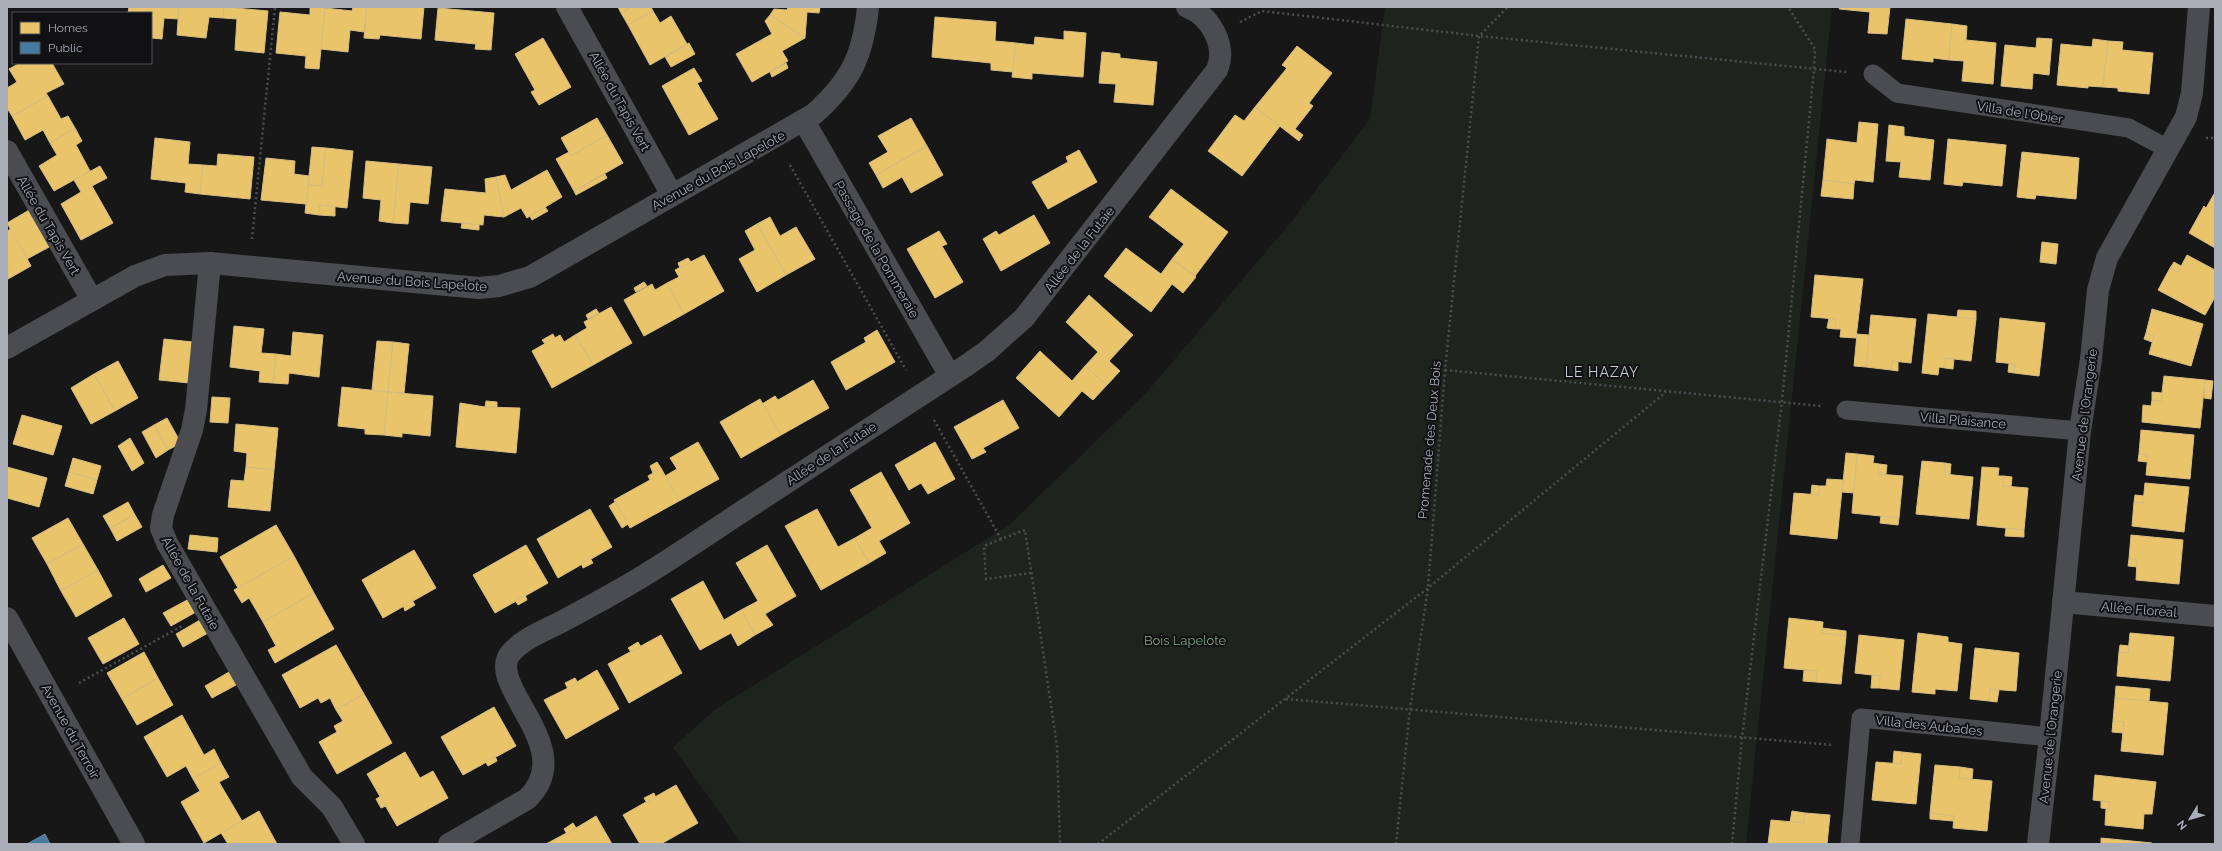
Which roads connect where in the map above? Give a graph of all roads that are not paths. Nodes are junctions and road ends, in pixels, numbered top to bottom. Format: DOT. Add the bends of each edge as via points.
graph roads {
  1 [pos="567,7"];
  2 [pos="868,7"];
  3 [pos="1186,7"];
  4 [pos="2199,7"];
  5 [pos="1873,74"];
  6 [pos="804,121"];
  7 [pos="2168,149"];
  8 [pos="7,151"];
  9 [pos="672,195"];
  10 [pos="210,263"];
  11 [pos="92,300"];
  12 [pos="7,348"];
  13 [pos="950,376"];
  14 [pos="1846,410"];
  15 [pos="2080,431"];
  16 [pos="2063,602"];
  17 [pos="2215,616"];
  18 [pos="7,618"];
  19 [pos="2050,737"];
  20 [pos="134,844"];
  21 [pos="354,844"];
  22 [pos="449,844"];
  23 [pos="1850,844"];
  24 [pos="2038,844"];
  1 -- 9 [label="street, Allée du Tapis Vert"];
  2 -- 6 [label="street, Avenue du Bois Lapelote" via="862,47 852,70 828,102"];
  3 -- 13 [label="street, Allée de la Futaie" via="1198,13 1214,32 1221,55 1217,70 1028,314 987,351"];
  4 -- 7 [label="street, Avenue de l'Orangerie" via="2190,102 2186,117"];
  5 -- 7 [label="lane, Villa de l'Obier" via="1897,93 2129,128"];
  6 -- 9 [label="street, Avenue du Bois Lapelote"];
  6 -- 13 [label="street, Passage de la Pommeraie"];
  7 -- 15 [label="street, Avenue de l'Orangerie" via="2107,258 2102,272 2092,359"];
  8 -- 11 [label="street, Allée du Tapis Vert"];
  9 -- 10 [label="street, Avenue du Bois Lapelote" via="530,277 499,286 479,288"];
  10 -- 11 [label="street, Avenue du Bois Lapelote" via="181,263 158,267 134,276"];
  10 -- 21 [label="street, Allée de la Futaie" via="196,410 161,528 167,543 302,777 332,807"];
  11 -- 12 [label="street, Avenue du Bois Lapelote"];
  13 -- 22 [label="street, Allée de la Futaie" via="641,577 516,648 508,658 507,672 540,745 544,766 541,778 533,793 527,798"];
  14 -- 15 [label="lane, Villa Plaisance"];
  15 -- 16 [label="street, Avenue de l'Orangerie"];
  16 -- 17 [label="street, Allée Floréal"];
  16 -- 19 [label="street, Avenue de l'Orangerie"];
  18 -- 20 [label="street, Avenue du Terroir"];
  19 -- 23 [label="lane, Villa des Aubades" via="1861,718"];
  19 -- 24 [label="street, Avenue de l'Orangerie"];
}
